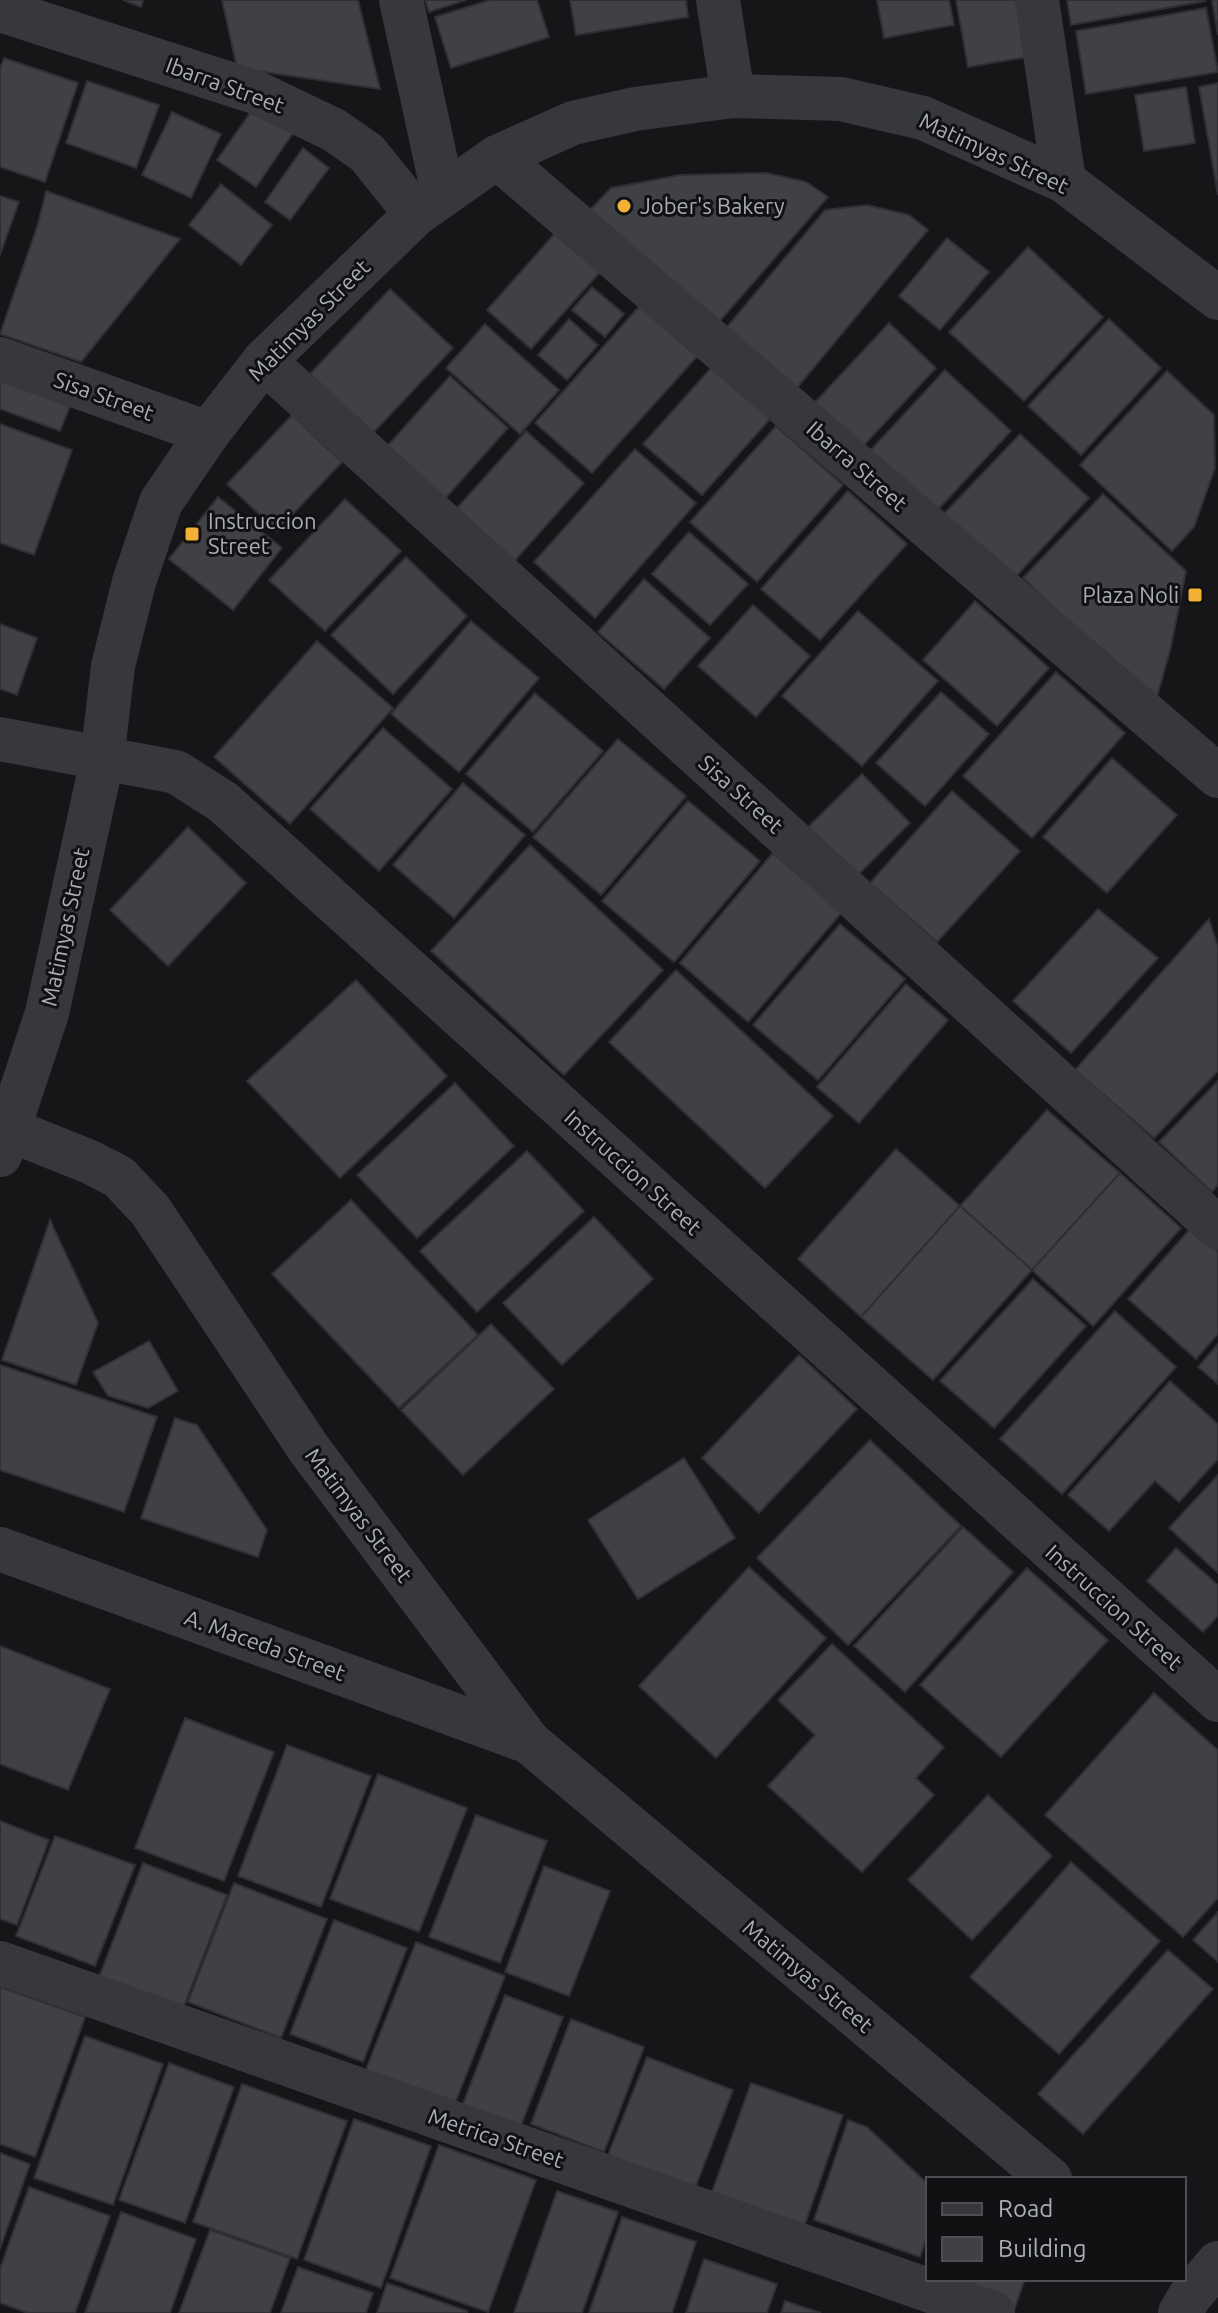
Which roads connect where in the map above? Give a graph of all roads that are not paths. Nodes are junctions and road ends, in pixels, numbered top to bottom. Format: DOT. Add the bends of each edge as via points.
graph roads {
  1 [pos="401,0"];
  2 [pos="718,0"];
  3 [pos="1037,0"];
  4 [pos="0,10"];
  5 [pos="733,96"];
  6 [pos="497,157"];
  7 [pos="1064,181"];
  8 [pos="430,204"];
  9 [pos="1218,298"];
  10 [pos="0,359"];
  11 [pos="264,361"];
  12 [pos="208,433"];
  13 [pos="0,739"];
  14 [pos="102,760"];
  15 [pos="1218,776"];
  16 [pos="3,1137"];
  17 [pos="1218,1228"];
  18 [pos="0,1549"];
  19 [pos="1218,1700"];
  20 [pos="529,1742"];
  21 [pos="0,1963"];
  22 [pos="1048,2177"];
  23 [pos="1218,2263"];
  24 [pos="1187,2300"];
  25 [pos="993,2313"];
  1 -- 8 [label="street"];
  2 -- 5 [label="street"];
  3 -- 7 [label="street"];
  4 -- 8 [label="street, Ibarra Street" via="255,92 334,130"];
  5 -- 6 [label="street, Matimyas Street" via="573,123"];
  5 -- 7 [label="street, Matimyas Street" via="841,99 923,118"];
  6 -- 8 [label="street, Matimyas Street"];
  6 -- 15 [label="street, Ibarra Street"];
  7 -- 9 [label="street, Matimyas Street"];
  8 -- 11 [label="street, Matimyas Street"];
  10 -- 12 [label="street, Sisa Street"];
  11 -- 12 [label="street, Matimyas Street"];
  11 -- 17 [label="street, Sisa Street"];
  12 -- 14 [label="street, Matimyas Street" via="161,502 134,582 113,666"];
  13 -- 14 [label="street, Instruccion Street"];
  14 -- 16 [label="street, Matimyas Street" via="47,1013"];
  14 -- 19 [label="street, Instruccion Street" via="176,772 223,802"];
  16 -- 20 [label="street, Matimyas Street" via="90,1162 119,1177 150,1210 309,1449"];
  18 -- 20 [label="street, A. Maceda Street"];
  20 -- 22 [label="street, Matimyas Street"];
  21 -- 25 [label="street, Metrica Street"];
  23 -- 24 [label="street"];
}
